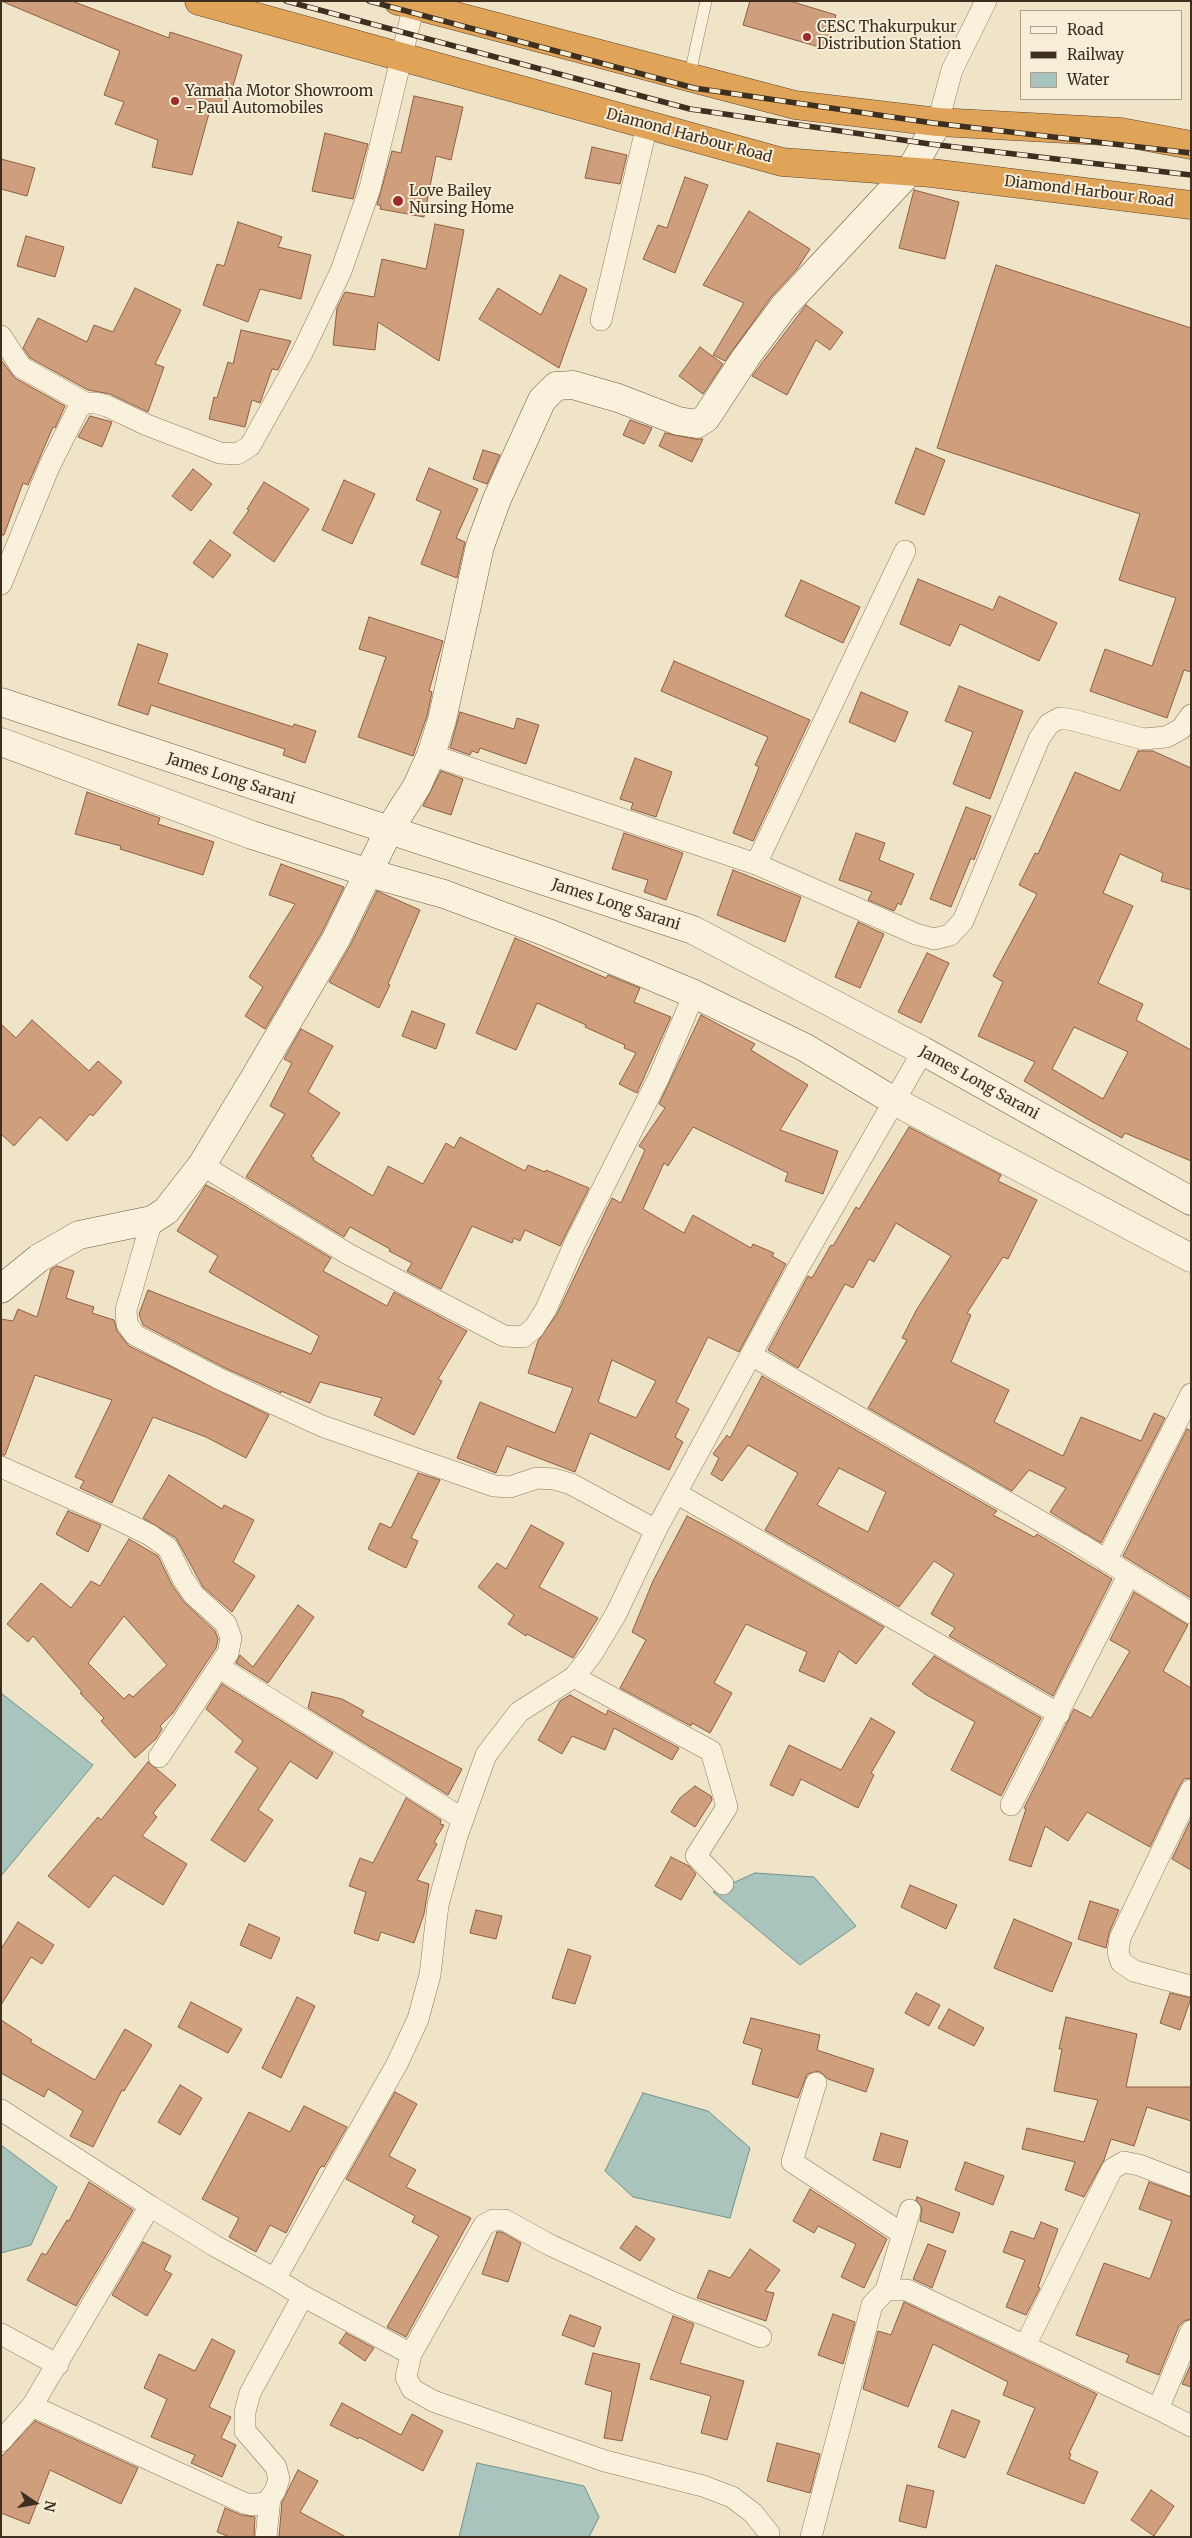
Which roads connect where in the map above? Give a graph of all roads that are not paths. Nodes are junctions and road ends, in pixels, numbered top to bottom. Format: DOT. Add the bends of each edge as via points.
graph roads {
  1 [pos="199,1"];
  2 [pos="706,1"];
  3 [pos="986,1"];
  4 [pos="406,3"];
  5 [pos="401,57"];
  6 [pos="689,78"];
  7 [pos="938,122"];
  8 [pos="647,125"];
  9 [pos="1191,145"];
  10 [pos="910,171"];
  11 [pos="1191,205"];
  12 [pos="601,320"];
  13 [pos="1,336"];
  14 [pos="85,403"];
  15 [pos="905,551"];
  16 [pos="1,584"];
  17 [pos="1,702"];
  18 [pos="1191,715"];
  19 [pos="1,742"];
  20 [pos="431,755"];
  21 [pos="389,830"];
  22 [pos="756,864"];
  23 [pos="369,873"];
  24 [pos="694,994"];
  25 [pos="923,1051"];
  26 [pos="894,1101"];
  27 [pos="202,1165"];
  28 [pos="1191,1201"];
  29 [pos="152,1220"];
  30 [pos="1191,1258"];
  31 [pos="1,1289"];
  32 [pos="751,1355"];
  33 [pos="1191,1394"];
  34 [pos="1,1467"];
  35 [pos="676,1493"];
  36 [pos="656,1530"];
  37 [pos="1106,1561"];
  38 [pos="1128,1576"];
  39 [pos="1191,1613"];
  40 [pos="220,1668"];
  41 [pos="574,1677"];
  42 [pos="1059,1714"];
  43 [pos="159,1757"];
  44 [pos="1191,1790"];
  45 [pos="1010,1805"];
  46 [pos="463,1819"];
  47 [pos="723,1884"];
  48 [pos="1191,1986"];
  49 [pos="816,2084"];
  50 [pos="1,2110"];
  51 [pos="1191,2185"];
  52 [pos="150,2206"];
  53 [pos="910,2210"];
  54 [pos="902,2234"];
  55 [pos="276,2279"];
  56 [pos="886,2290"];
  57 [pos="303,2296"];
  58 [pos="1191,2331"];
  59 [pos="1,2334"];
  60 [pos="761,2337"];
  61 [pos="1025,2346"];
  62 [pos="411,2354"];
  63 [pos="58,2365"];
  64 [pos="32,2406"];
  65 [pos="1158,2409"];
  66 [pos="1191,2426"];
  67 [pos="1,2442"];
  68 [pos="270,2498"];
  69 [pos="773,2536"];
  70 [pos="266,2537"];
  71 [pos="811,2537"];
  1 -- 5 [label="highway, Diamond Harbour Road"];
  2 -- 6 [label="lane"];
  3 -- 7 [label="street" via="952,70"];
  4 -- 5 [label="street"];
  4 -- 6 [label="highway"];
  5 -- 8 [label="highway, Diamond Harbour Road"];
  5 -- 14 [label="street" via="370,188 341,271 302,354 250,446 237,454 220,453 108,406"];
  6 -- 7 [label="highway" via="795,105"];
  7 -- 9 [label="highway" via="1121,132"];
  7 -- 10 [label="main road"];
  8 -- 10 [label="highway, Diamond Harbour Road" via="782,162"];
  8 -- 12 [label="street"];
  10 -- 11 [label="highway, Diamond Harbour Road"];
  10 -- 20 [label="main road" via="784,306 746,357 714,409 698,424 678,421 573,385 556,386 542,400 497,499 480,546 442,720"];
  13 -- 14 [label="street" via="21,367"];
  14 -- 16 [label="street" via="78,409 48,468"];
  15 -- 22 [label="street"];
  17 -- 21 [label="main road, James Long Sarani"];
  18 -- 22 [label="street" via="1166,738 1143,739 1060,718 1048,724 963,921 950,935 934,939 916,934"];
  19 -- 23 [label="main road" via="252,835"];
  20 -- 21 [label="main road" via="417,786"];
  20 -- 22 [label="street"];
  21 -- 23 [label="main road"];
  21 -- 25 [label="main road, James Long Sarani" via="693,930"];
  23 -- 24 [label="main road" via="444,894"];
  23 -- 27 [label="main road" via="336,939"];
  24 -- 26 [label="main road" via="804,1046"];
  24 -- 27 [label="street" via="659,1077 546,1309 534,1328 522,1337 504,1336 348,1254"];
  25 -- 26 [label="street"];
  25 -- 28 [label="main road, James Long Sarani"];
  26 -- 30 [label="main road"];
  26 -- 32 [label="street"];
  27 -- 29 [label="main road" via="166,1211"];
  29 -- 31 [label="main road" via="79,1235 39,1258"];
  29 -- 36 [label="street" via="126,1310 127,1324 135,1335 322,1426 494,1486 510,1487 537,1478 571,1484"];
  32 -- 35 [label="street"];
  32 -- 37 [label="street"];
  33 -- 37 [label="street"];
  34 -- 40 [label="street" via="116,1518 168,1548 194,1594 226,1624 229,1646"];
  35 -- 36 [label="street"];
  35 -- 42 [label="street"];
  36 -- 41 [label="street" via="616,1614"];
  37 -- 38 [label="street"];
  38 -- 39 [label="street"];
  38 -- 42 [label="street"];
  40 -- 43 [label="street"];
  40 -- 46 [label="street"];
  41 -- 46 [label="street" via="519,1712 486,1755"];
  41 -- 47 [label="street" via="711,1750 727,1807 696,1856"];
  42 -- 45 [label="street"];
  44 -- 48 [label="street" via="1120,1938 1118,1952 1121,1962 1134,1971"];
  46 -- 55 [label="street" via="438,1904 430,1975 418,2019 397,2064"];
  49 -- 54 [label="street" via="792,2162"];
  50 -- 52 [label="street"];
  51 -- 61 [label="street" via="1132,2163 1124,2162 1112,2169"];
  52 -- 55 [label="street"];
  52 -- 63 [label="street"];
  53 -- 54 [label="street"];
  54 -- 56 [label="street"];
  55 -- 57 [label="street"];
  56 -- 61 [label="street" via="906,2290"];
  56 -- 71 [label="street" via="872,2305"];
  57 -- 62 [label="street"];
  57 -- 68 [label="street" via="250,2393 245,2412 245,2431 276,2467 279,2479"];
  58 -- 65 [label="street"];
  59 -- 63 [label="street"];
  60 -- 62 [label="street" via="672,2302 504,2220 493,2220 484,2225"];
  61 -- 65 [label="street"];
  62 -- 69 [label="street" via="406,2377 412,2389 433,2402 605,2461 703,2486 732,2497 753,2513"];
  63 -- 64 [label="street"];
  64 -- 67 [label="street"];
  64 -- 68 [label="street" via="244,2503 253,2505 267,2502"];
  65 -- 66 [label="street"];
  68 -- 70 [label="street"];
}
